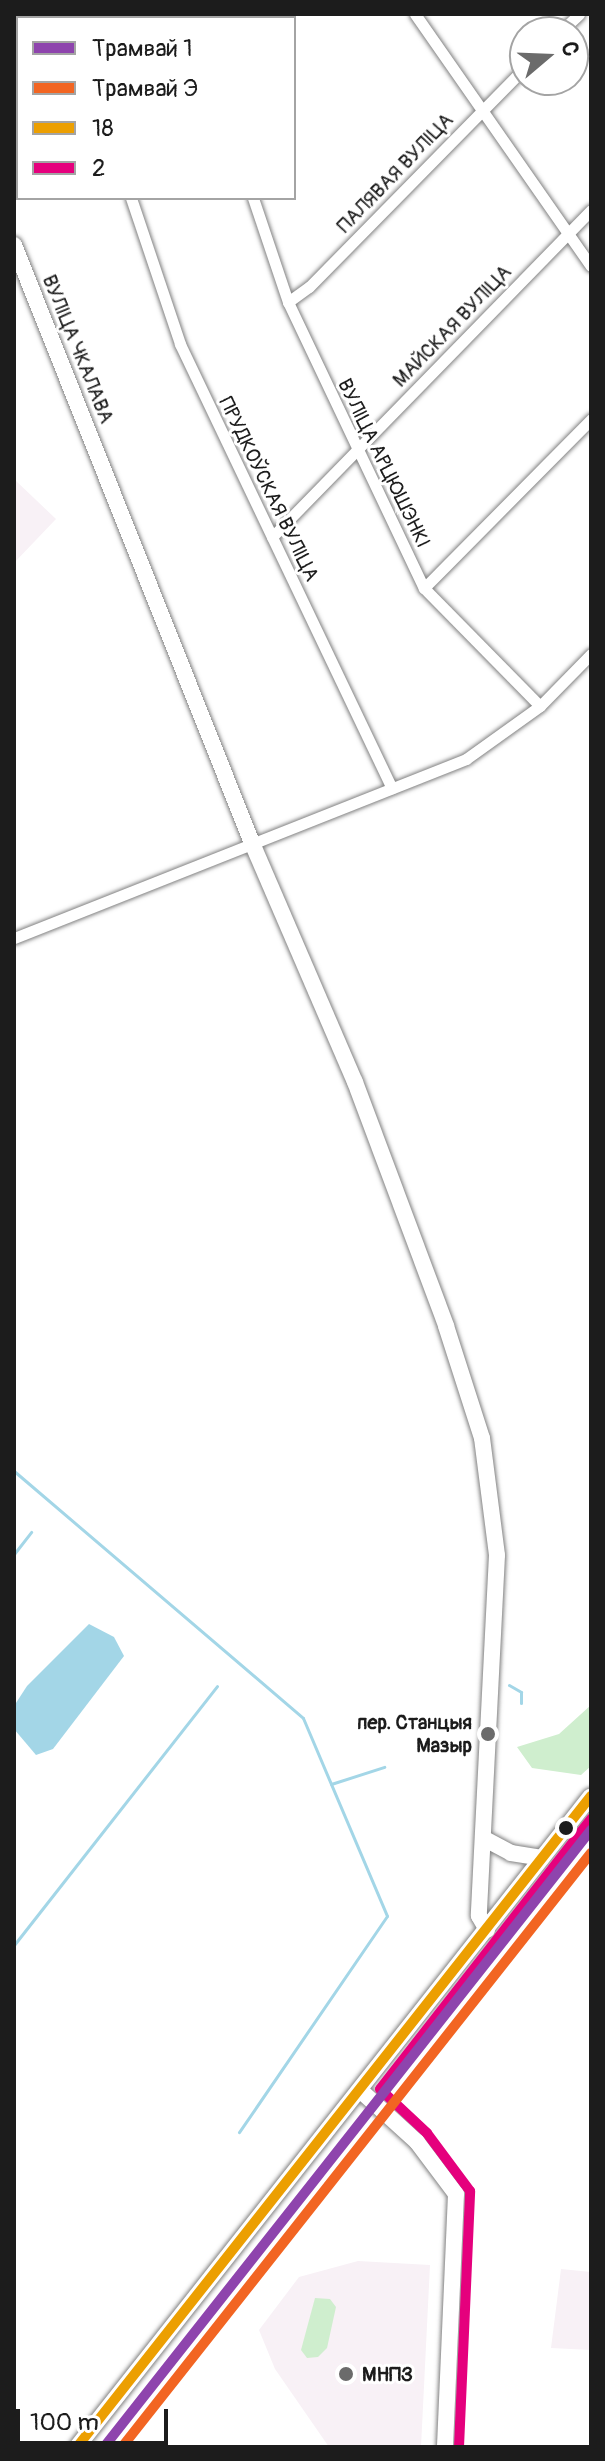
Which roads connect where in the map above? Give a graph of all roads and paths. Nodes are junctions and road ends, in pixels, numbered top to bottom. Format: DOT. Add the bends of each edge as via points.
graph roads {
  1 [pos="415,14"];
  2 [pos="509,83"];
  3 [pos="479,112"];
  4 [pos="132,200"];
  5 [pos="254,200"];
  6 [pos="591,210"];
  7 [pos="568,233"];
  8 [pos="14,245"];
  9 [pos="591,266"];
  10 [pos="288,302"];
  11 [pos="591,419"];
  12 [pos="356,448"];
  13 [pos="272,537"];
  14 [pos="424,588"];
  15 [pos="591,654"];
  16 [pos="540,706"];
  17 [pos="392,788"];
  18 [pos="252,843"];
  19 [pos="14,938"];
  20 [pos="591,1796"];
  21 [pos="483,1838"];
  22 [pos="542,1858"];
  23 [pos="487,1930"];
  24 [pos="361,2091"];
  25 [pos="77,2447"];
  26 [pos="445,2447"];
  1 -- 3 [label="street"];
  2 -- 3 [label="street, ПАЛЯВАЯ ВУЛІЦА"];
  3 -- 7 [label="street"];
  3 -- 10 [label="street, ПАЛЯВАЯ ВУЛІЦА" via="309,287"];
  4 -- 13 [label="street, ПРУДКОЎСКАЯ ВУЛІЦА" via="180,344"];
  5 -- 10 [label="street, ВУЛІЦА АРЦЮШЭНКІ"];
  6 -- 7 [label="street, МАЙСКАЯ ВУЛІЦА"];
  7 -- 9 [label="street"];
  7 -- 12 [label="street, МАЙСКАЯ ВУЛІЦА"];
  8 -- 18 [label="main road, ВУЛІЦА ЧКАЛАВА"];
  10 -- 12 [label="street, ВУЛІЦА АРЦЮШЭНКІ"];
  11 -- 14 [label="street"];
  12 -- 13 [label="street, МАЙСКАЯ ВУЛІЦА"];
  12 -- 14 [label="street, ВУЛІЦА АРЦЮШЭНКІ"];
  13 -- 17 [label="street, ПРУДКОЎСКАЯ ВУЛІЦА"];
  14 -- 16 [label="street, ВУЛІЦА АРЦЮШЭНКІ"];
  15 -- 16 [label="street"];
  16 -- 17 [label="street" via="466,759"];
  17 -- 18 [label="street"];
  18 -- 19 [label="street"];
  18 -- 21 [label="main road, ВУЛІЦА ЧКАЛАВА" via="355,1082 482,1438 497,1555"];
  20 -- 22 [label="main road"];
  21 -- 22 [label="main road" via="511,1853"];
  21 -- 23 [label="main road, ВУЛІЦА ЧКАЛАВА" via="479,1916"];
  22 -- 23 [label="main road"];
  23 -- 24 [label="main road"];
  24 -- 25 [label="main road"];
  24 -- 26 [label="main road" via="417,2142 456,2194"];
}
